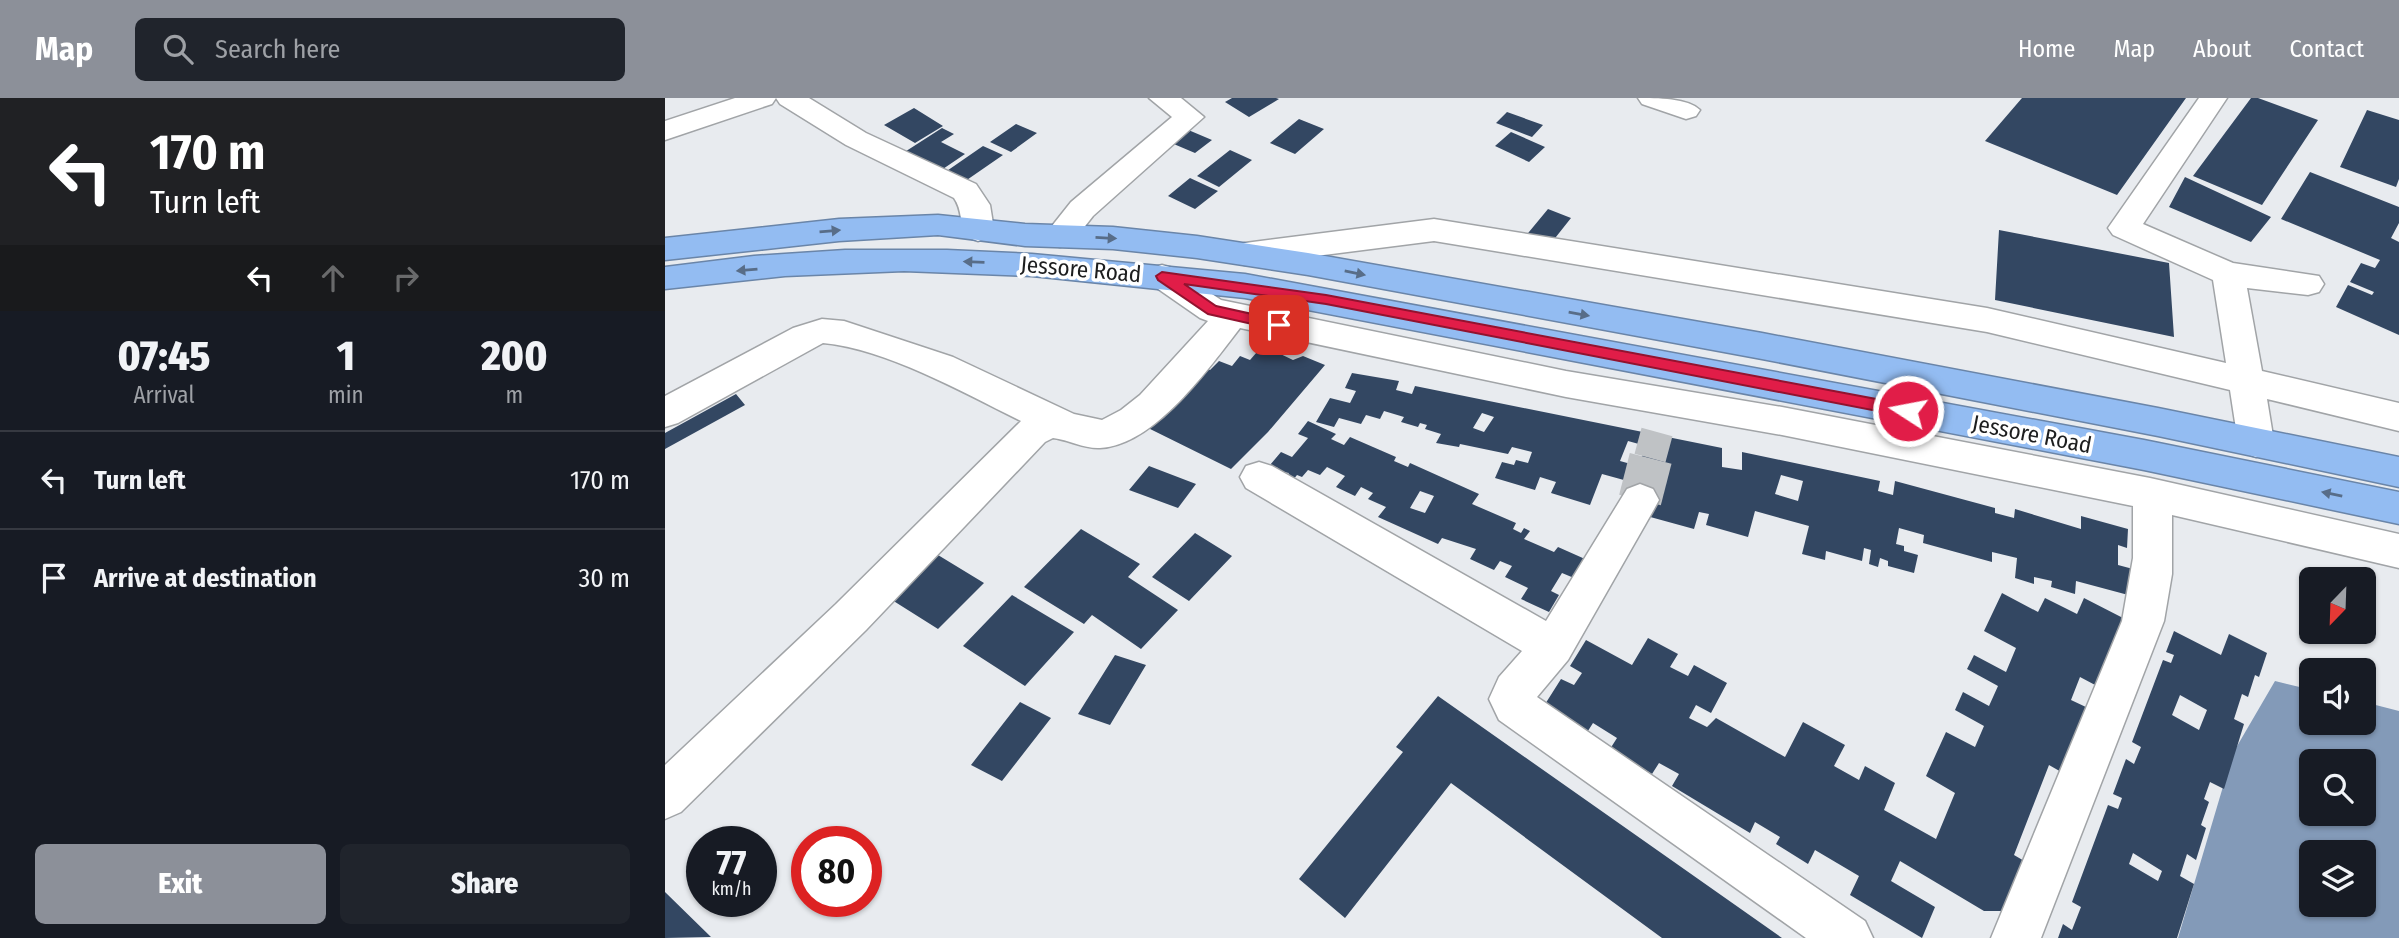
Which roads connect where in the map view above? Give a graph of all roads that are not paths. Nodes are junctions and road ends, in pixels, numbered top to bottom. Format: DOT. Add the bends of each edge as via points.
graph roads {
  1 [pos="762,98"];
  2 [pos="790,98"];
  3 [pos="1163,98"];
  4 [pos="1652,98"];
  5 [pos="2213,98"];
  6 [pos="1686,110"];
  7 [pos="665,131"];
  8 [pos="978,230"];
  9 [pos="1060,236"];
  10 [pos="665,249"];
  11 [pos="1245,254"];
  12 [pos="2228,274"];
  13 [pos="1162,276"];
  14 [pos="665,278"];
  15 [pos="2308,284"];
  16 [pos="1232,314"];
  17 [pos="2244,382"];
  18 [pos="665,413"];
  19 [pos="2399,417"];
  20 [pos="1061,424"];
  21 [pos="2256,442"];
  22 [pos="2399,472"];
  23 [pos="1259,477"];
  24 [pos="2150,494"];
  25 [pos="1640,500"];
  26 [pos="2399,508"];
  27 [pos="2399,551"];
  28 [pos="1553,647"];
  29 [pos="665,796"];
  30 [pos="1848,938"];
  31 [pos="2016,938"];
  1 -- 7 [label="street"];
  2 -- 8 [label="street" via="856,139 965,191 975,205"];
  3 -- 9 [label="street" via="1190,117 1082,209"];
  4 -- 6 [label="street"];
  5 -- 12 [label="street" via="2124,228"];
  8 -- 9 [label="highway"];
  10 -- 8 [label="highway, one-way" via="839,230 938,225"];
  9 -- 11 [label="highway, one-way"];
  11 -- 17 [label="street" via="1434,230 1987,320"];
  11 -- 21 [label="highway, one-way" via="1788,351"];
  12 -- 15 [label="street"];
  12 -- 17 [label="street"];
  13 -- 14 [label="highway, Jessore Road, one-way" via="901,260"];
  13 -- 16 [label="street" via="1212,310"];
  26 -- 13 [label="highway, Jessore Road, one-way" via="2144,455 1326,300"];
  16 -- 20 [label="street" via="1169,387 1120,431 1102,435"];
  16 -- 24 [label="street" via="1553,382 1660,417"];
  17 -- 19 [label="street"];
  17 -- 21 [label="street"];
  18 -- 20 [label="street" via="822,331 844,333 941,366"];
  20 -- 29 [label="street" via="1049,423 1032,432 851,617"];
  21 -- 22 [label="highway"];
  23 -- 28 [label="street"];
  24 -- 27 [label="street"];
  24 -- 31 [label="street" via="2155,524 2153,575 2143,621"];
  25 -- 28 [label="street"];
  28 -- 30 [label="street" via="1514,691 1514,706"];
}
